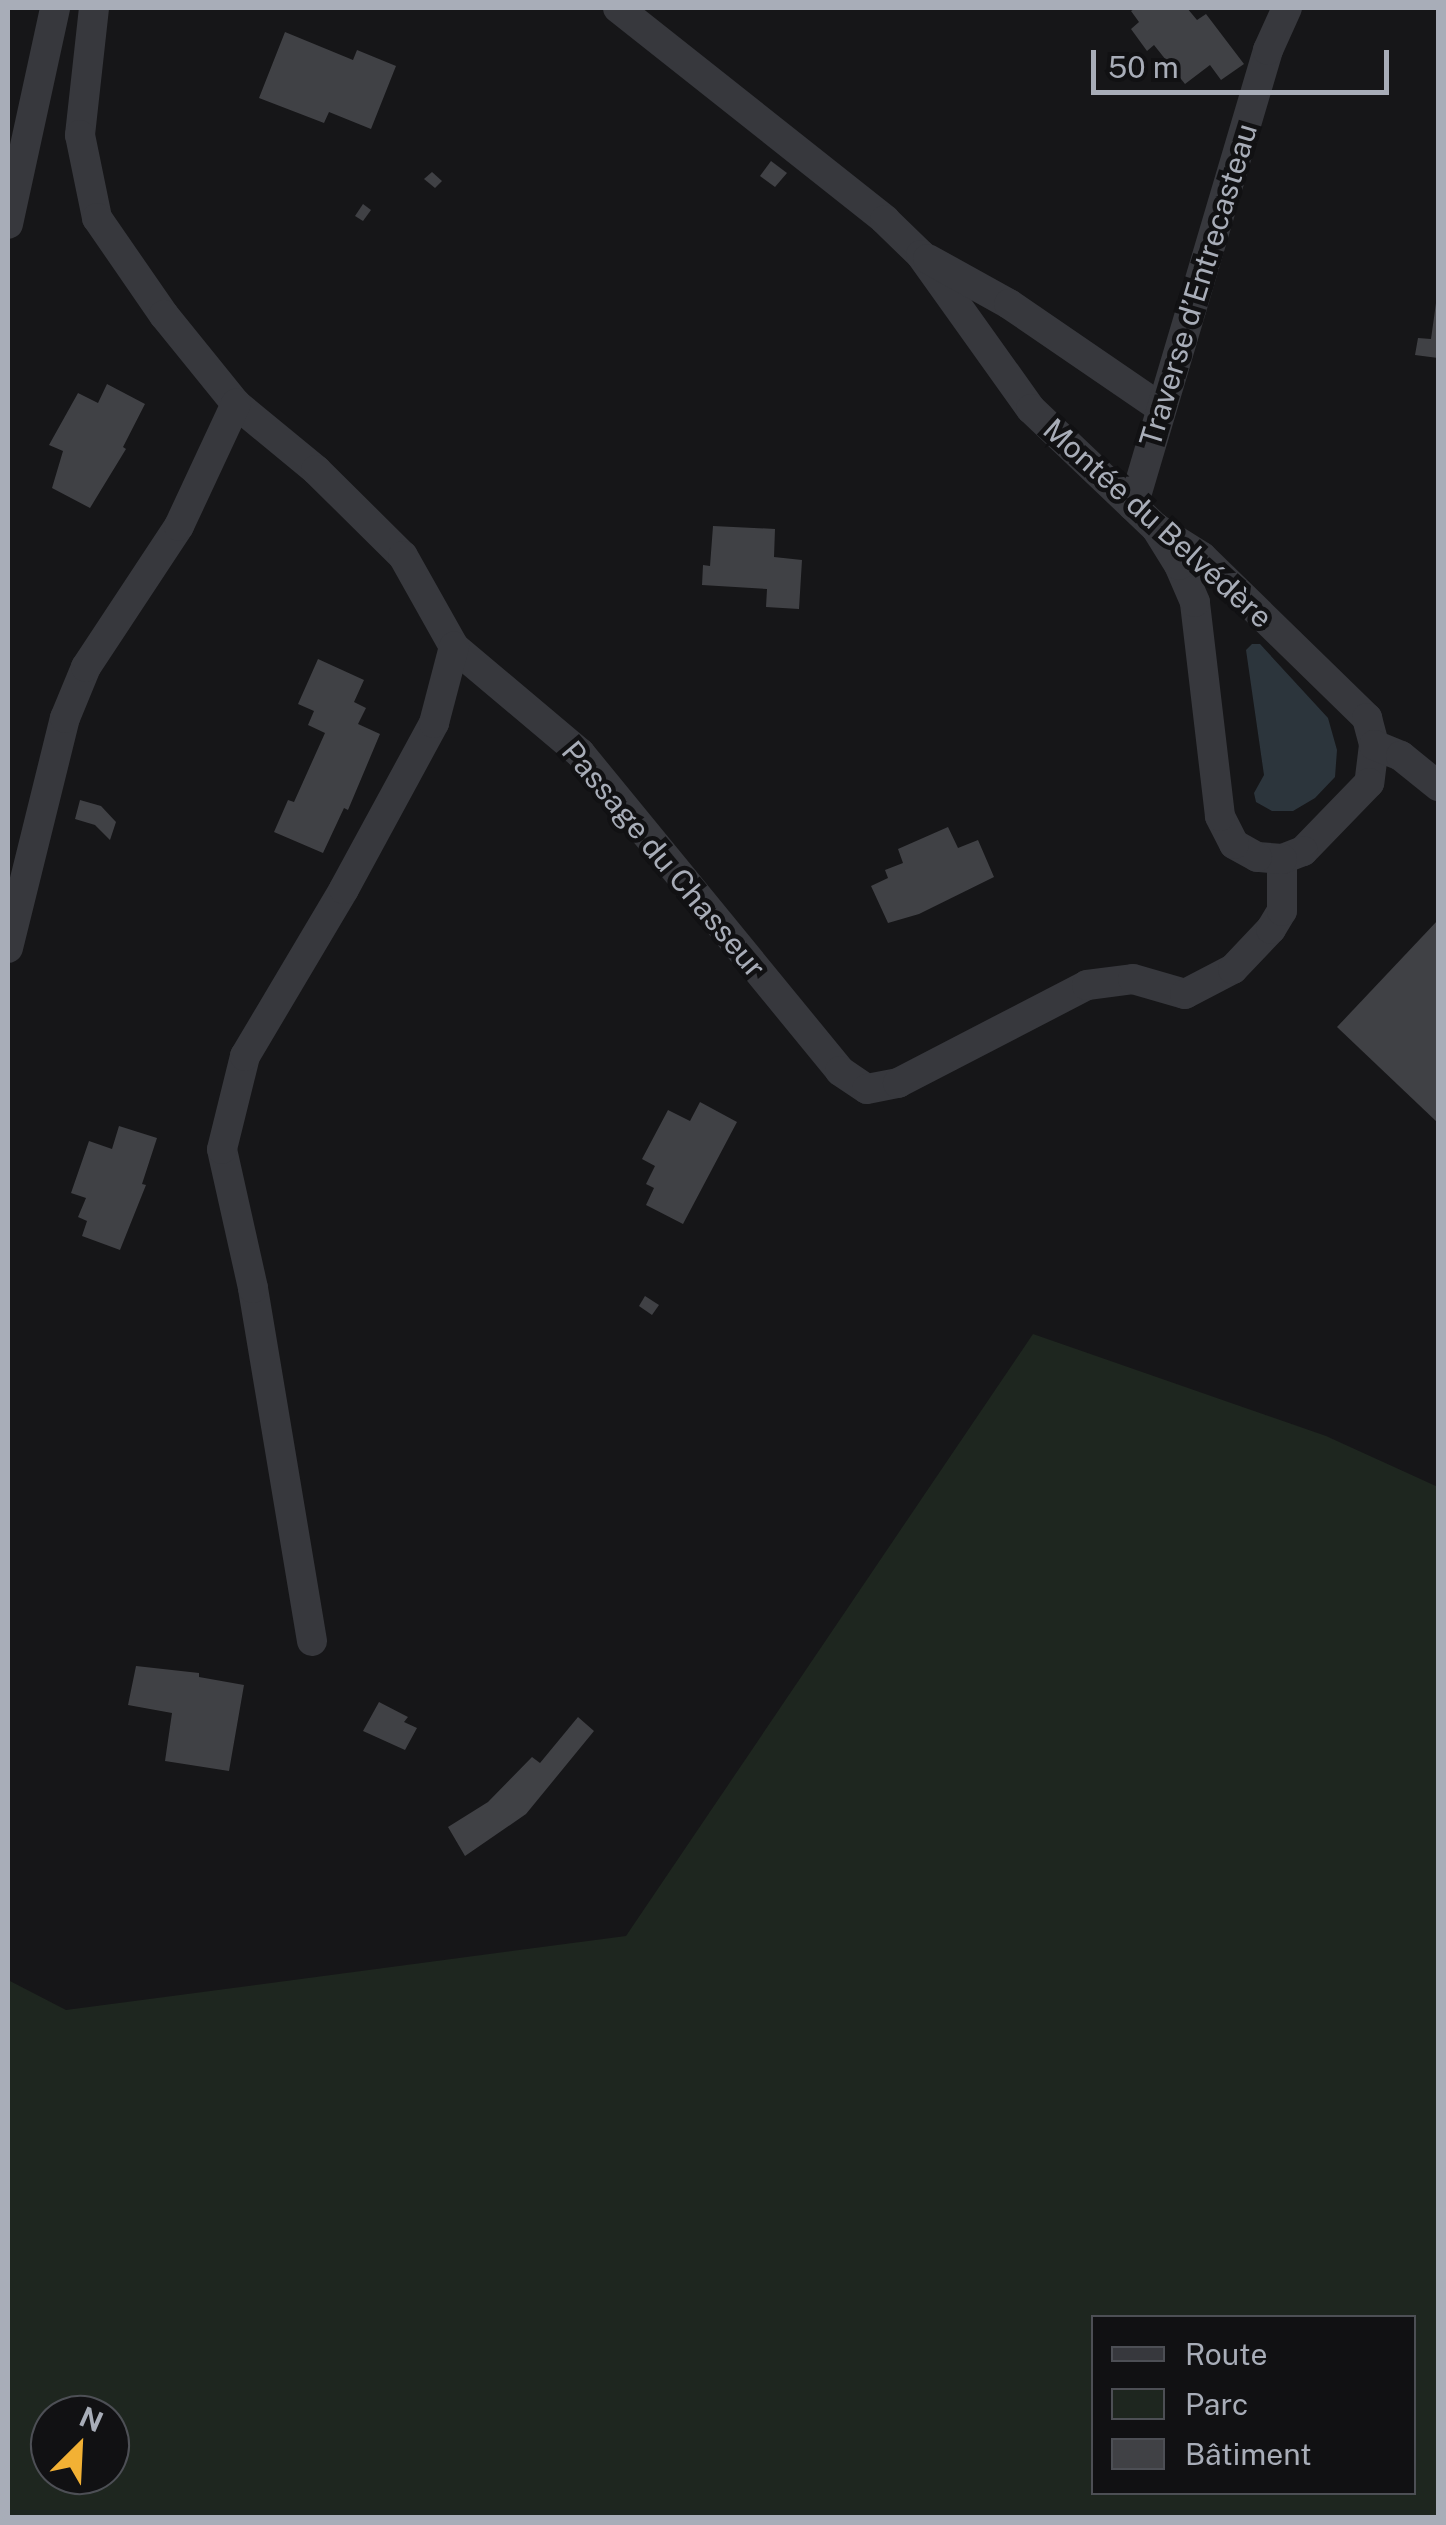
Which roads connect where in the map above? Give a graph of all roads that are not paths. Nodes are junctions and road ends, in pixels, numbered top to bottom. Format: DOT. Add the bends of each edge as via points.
graph roads {
  1 [pos="55,8"];
  2 [pos="94,8"];
  3 [pos="618,8"];
  4 [pos="1287,8"];
  5 [pos="8,224"];
  6 [pos="921,255"];
  7 [pos="236,404"];
  8 [pos="1161,408"];
  9 [pos="1133,506"];
  10 [pos="1156,528"];
  11 [pos="454,647"];
  12 [pos="1374,745"];
  13 [pos="1438,786"];
  14 [pos="1282,859"];
  15 [pos="8,948"];
  16 [pos="312,1640"];
  1 -- 5 [label="street"];
  2 -- 7 [label="street, Passage du Chasseur" via="80,135 97,218"];
  3 -- 6 [label="street, Montée du Belvédère" via="886,220"];
  4 -- 8 [label="street, Traverse d’Entrecasteau" via="1268,50"];
  6 -- 8 [label="street" via="1008,304"];
  6 -- 9 [label="street, Montée du Belvédère" via="1031,410"];
  7 -- 11 [label="street, Passage du Chasseur" via="316,470 403,556"];
  7 -- 15 [label="street" via="179,526 79,684"];
  8 -- 9 [label="street, Traverse d’Entrecasteau"];
  9 -- 10 [label="street, Montée du Belvédère"];
  10 -- 12 [label="street, Montée du Belvédère" via="1202,557 1367,718"];
  10 -- 14 [label="street" via="1194,602 1220,816 1234,844 1256,857"];
  11 -- 14 [label="street, Passage du Chasseur" via="580,753 840,1071 868,1089 898,1083 1086,984 1133,979 1185,994 1233,969 1282,910"];
  11 -- 16 [label="street" via="434,723 245,1056 222,1149 253,1288"];
  12 -- 13 [label="street" via="1402,756"];
  12 -- 14 [label="street" via="1369,782 1303,851"];
}
